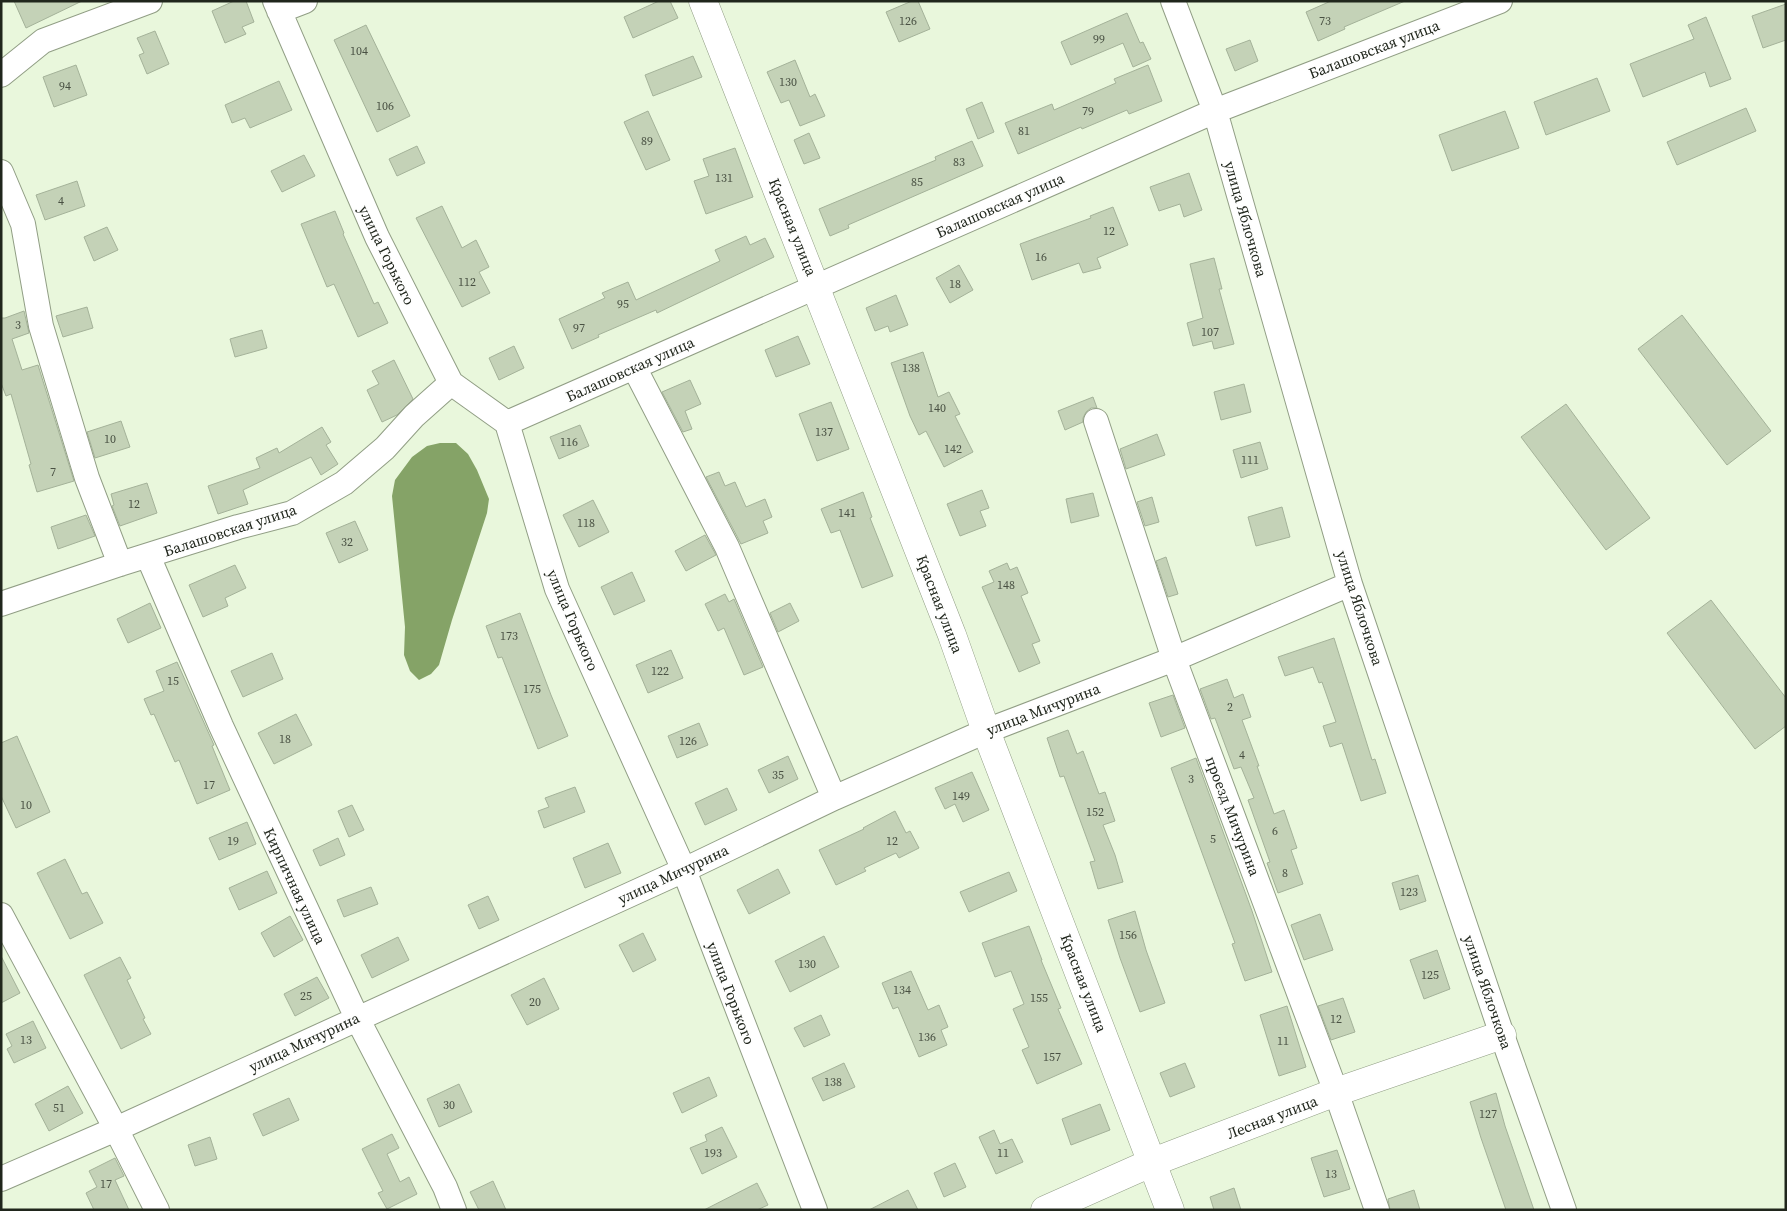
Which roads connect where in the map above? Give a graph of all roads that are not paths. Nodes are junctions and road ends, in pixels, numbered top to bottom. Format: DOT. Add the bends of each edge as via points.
graph roads {
  1 [pos="150,1"];
  2 [pos="305,1"];
  3 [pos="703,1"];
  4 [pos="1173,1"];
  5 [pos="1500,1"];
  6 [pos="277,6"];
  7 [pos="1,75"];
  8 [pos="1215,111"];
  9 [pos="1,172"];
  10 [pos="816,286"];
  11 [pos="634,367"];
  12 [pos="451,383"];
  13 [pos="1096,421"];
  14 [pos="507,423"];
  15 [pos="148,556"];
  16 [pos="120,564"];
  17 [pos="1350,584"];
  18 [pos="1,604"];
  19 [pos="1174,659"];
  20 [pos="986,731"];
  21 [pos="834,798"];
  22 [pos="684,870"];
  23 [pos="1,915"];
  24 [pos="357,1018"];
  25 [pos="1502,1034"];
  26 [pos="1336,1092"];
  27 [pos="116,1129"];
  28 [pos="1153,1162"];
  29 [pos="1,1179"];
  30 [pos="157,1210"];
  31 [pos="454,1210"];
  32 [pos="815,1210"];
  33 [pos="1045,1210"];
  34 [pos="1170,1210"];
  35 [pos="1377,1210"];
  36 [pos="1564,1210"];
  1 -- 7 [label="street" via="43,41"];
  2 -- 6 [label="street"];
  3 -- 10 [label="main road, Красная улица"];
  4 -- 8 [label="street, улица Яблочкова"];
  5 -- 8 [label="street, Балашовская улица"];
  6 -- 12 [label="street, улица Горького" via="377,237"];
  8 -- 10 [label="street, Балашовская улица"];
  8 -- 17 [label="street, улица Яблочкова"];
  9 -- 16 [label="street" via="23,224 44,336 87,478"];
  10 -- 11 [label="street, Балашовская улица"];
  10 -- 20 [label="main road, Красная улица"];
  11 -- 14 [label="street, Балашовская улица"];
  11 -- 21 [label="street" via="727,547"];
  12 -- 14 [label="street, улица Горького"];
  12 -- 15 [label="street, Балашовская улица" via="344,483 292,513"];
  13 -- 19 [label="street, проезд Мичурина"];
  14 -- 22 [label="street, улица Горького" via="557,589"];
  15 -- 16 [label="street, Балашовская улица"];
  15 -- 24 [label="street, Кирпичная улица" via="221,726"];
  16 -- 18 [label="street, Балашовская улица"];
  17 -- 19 [label="street, улица Мичурина"];
  17 -- 25 [label="street, улица Яблочкова"];
  19 -- 20 [label="street, улица Мичурина"];
  19 -- 26 [label="street, проезд Мичурина"];
  20 -- 21 [label="street, улица Мичурина"];
  20 -- 28 [label="main road, Красная улица"];
  21 -- 22 [label="street, улица Мичурина"];
  22 -- 24 [label="street, улица Мичурина"];
  22 -- 32 [label="street, улица Горького"];
  23 -- 27 [label="street"];
  24 -- 27 [label="street, улица Мичурина"];
  24 -- 31 [label="street, Кирпичная улица"];
  25 -- 26 [label="main road, Лесная улица"];
  25 -- 36 [label="street, улица Яблочкова"];
  26 -- 28 [label="main road, Лесная улица"];
  26 -- 35 [label="street, проезд Мичурина"];
  27 -- 29 [label="street, улица Мичурина"];
  27 -- 30 [label="street"];
  28 -- 33 [label="main road, Лесная улица"];
  28 -- 34 [label="main road, Красная улица"];
}
